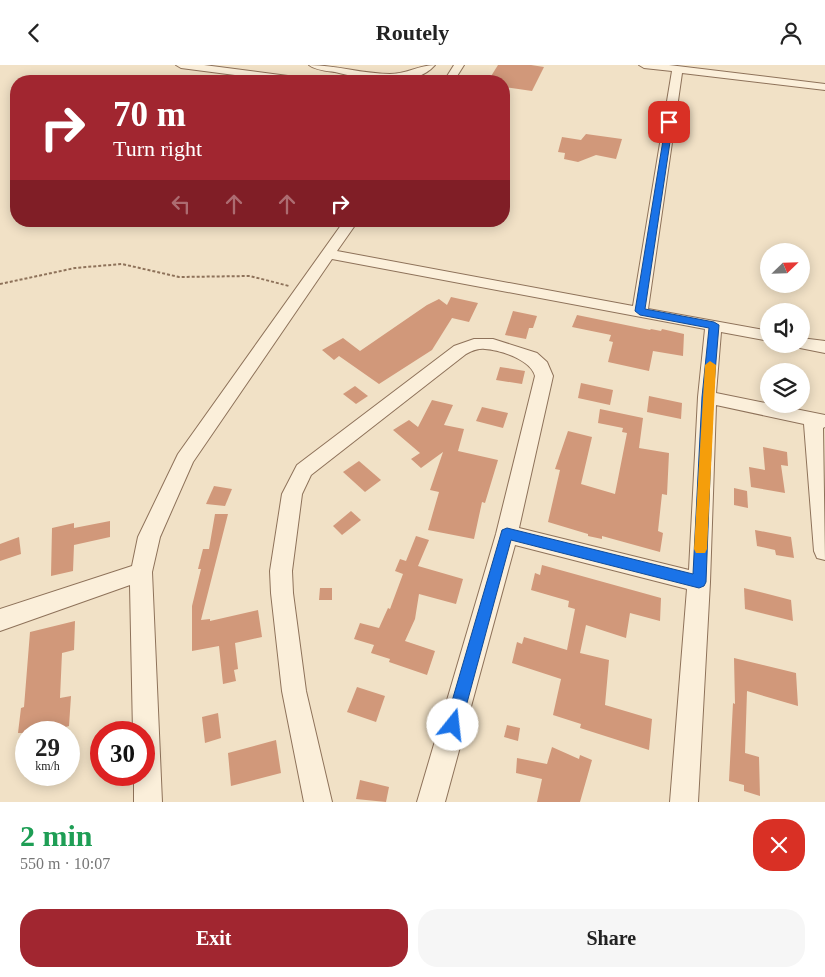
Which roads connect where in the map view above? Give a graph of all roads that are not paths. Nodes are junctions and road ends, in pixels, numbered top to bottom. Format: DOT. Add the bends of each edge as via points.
graph roads {
  1 [pos="180,65"];
  2 [pos="314,65"];
  3 [pos="430,65"];
  4 [pos="644,65"];
  5 [pos="677,69"];
  6 [pos="257,75"];
  7 [pos="352,75"];
  8 [pos="410,75"];
  9 [pos="825,87"];
  10 [pos="346,227"];
  11 [pos="327,254"];
  12 [pos="640,311"];
  13 [pos="714,325"];
  14 [pos="760,334"];
  15 [pos="810,344"];
  16 [pos="825,347"];
  17 [pos="708,397"];
  18 [pos="819,420"];
  19 [pos="507,534"];
  20 [pos="825,543"];
  21 [pos="825,551"];
  22 [pos="141,571"];
  23 [pos="699,582"];
  24 [pos="0,620"];
  25 [pos="148,802"];
  26 [pos="318,802"];
  27 [pos="432,802"];
  28 [pos="684,802"];
  1 -- 6 [label="street"];
  2 -- 7 [label="street"];
  3 -- 8 [label="street"];
  4 -- 5 [label="street"];
  5 -- 9 [label="street" via="772,76"];
  5 -- 12 [label="street"];
  10 -- 11 [label="street"];
  11 -- 12 [label="street"];
  11 -- 22 [label="street" via="185,459 149,537"];
  12 -- 13 [label="street"];
  13 -- 14 [label="street"];
  13 -- 17 [label="street"];
  15 -- 16 [label="street"];
  17 -- 18 [label="street"];
  17 -- 23 [label="street"];
  18 -- 20 [label="street"];
  19 -- 23 [label="street"];
  19 -- 26 [label="street" via="544,376 541,366 531,357 496,345 474,344 460,350 304,470 292,494 281,571 294,691"];
  19 -- 27 [label="street"];
  20 -- 21 [label="street"];
  22 -- 24 [label="street"];
  22 -- 25 [label="street"];
  23 -- 28 [label="street"];
}
